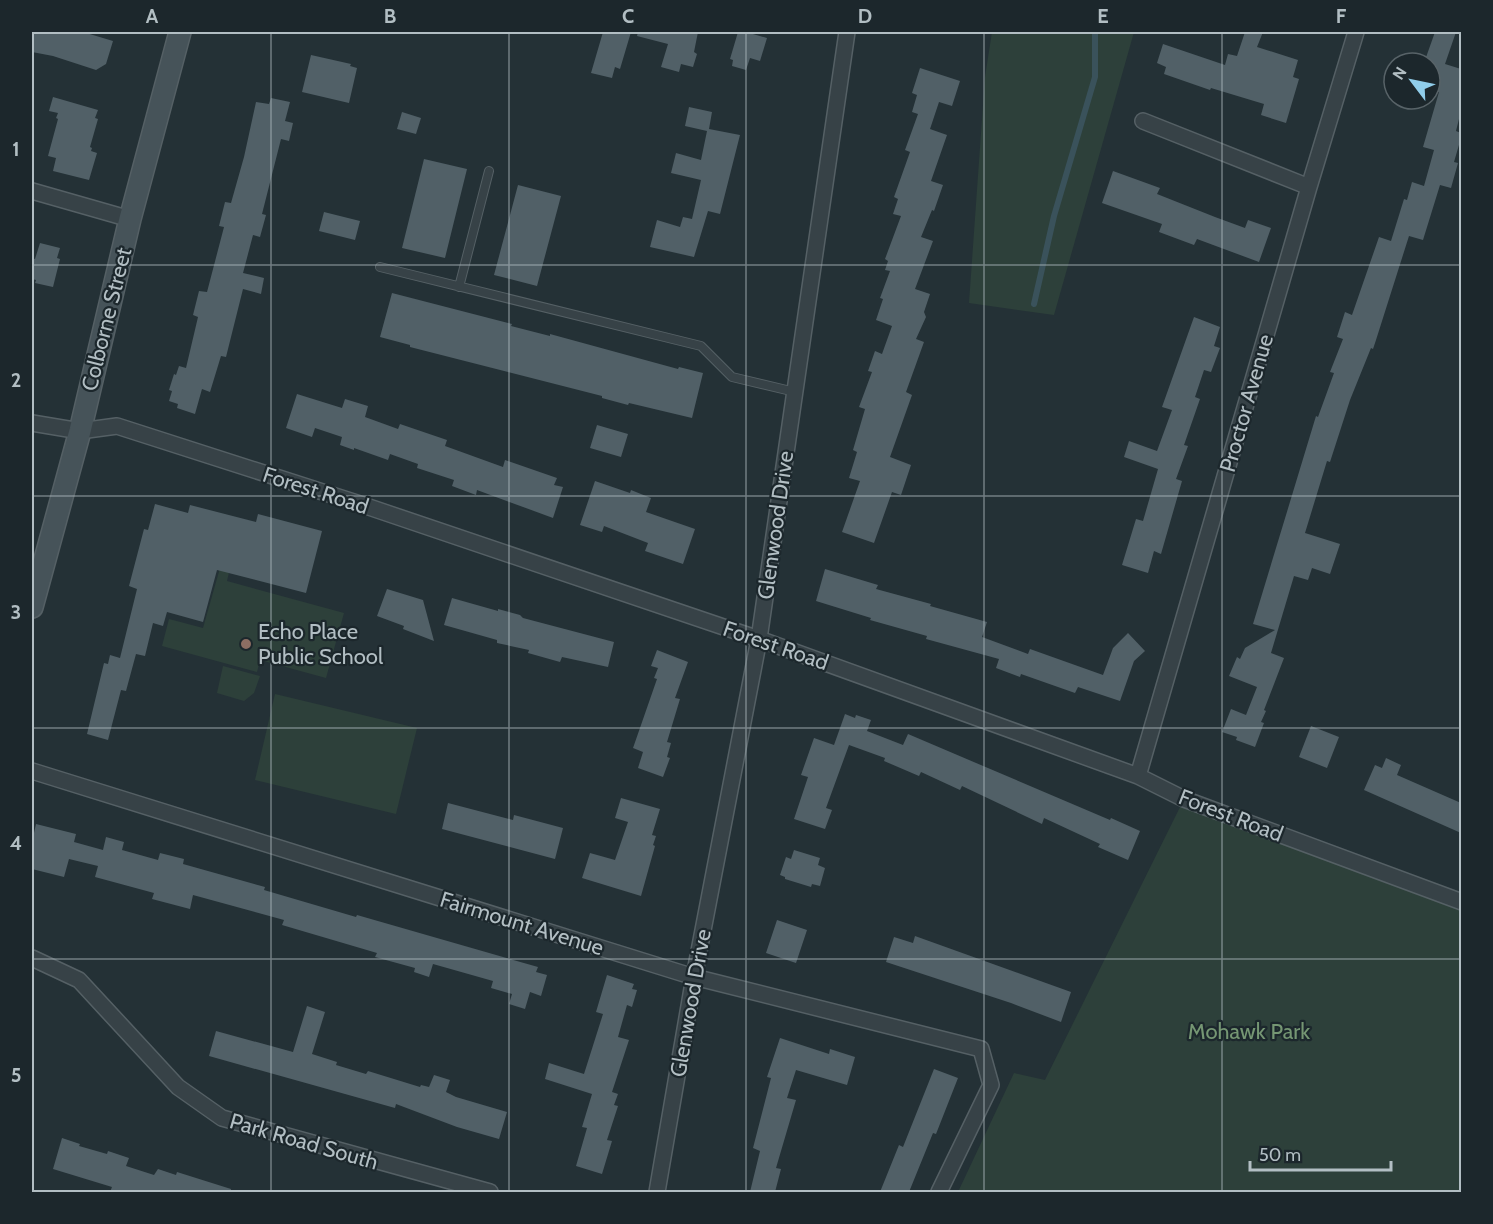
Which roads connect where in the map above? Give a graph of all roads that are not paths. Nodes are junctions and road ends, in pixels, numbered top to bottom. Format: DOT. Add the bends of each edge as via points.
graph roads {
  1 [pos="180,32"];
  2 [pos="844,32"];
  3 [pos="1356,32"];
  4 [pos="1143,121"];
  5 [pos="489,171"];
  6 [pos="1309,187"];
  7 [pos="32,191"];
  8 [pos="130,219"];
  9 [pos="380,267"];
  10 [pos="459,287"];
  11 [pos="795,392"];
  12 [pos="32,423"];
  13 [pos="80,431"];
  14 [pos="32,607"];
  15 [pos="759,639"];
  16 [pos="32,771"];
  17 [pos="1138,776"];
  18 [pos="1461,902"];
  19 [pos="32,958"];
  20 [pos="694,977"];
  21 [pos="490,1192"];
  22 [pos="657,1192"];
  23 [pos="939,1192"];
  1 -- 8 [label="main road, Colborne Street"];
  2 -- 11 [label="street, Glenwood Drive"];
  3 -- 6 [label="street, Proctor Avenue"];
  4 -- 6 [label="street"];
  5 -- 10 [label="lane"];
  6 -- 17 [label="street, Proctor Avenue"];
  7 -- 8 [label="street"];
  8 -- 13 [label="main road, Colborne Street"];
  9 -- 10 [label="lane"];
  10 -- 11 [label="lane" via="701,346 732,377"];
  11 -- 15 [label="street, Glenwood Drive"];
  12 -- 13 [label="street, Forest Road"];
  13 -- 14 [label="main road, Colborne Street"];
  13 -- 15 [label="street, Forest Road" via="117,426"];
  15 -- 17 [label="street, Forest Road"];
  15 -- 20 [label="street, Glenwood Drive"];
  16 -- 20 [label="street, Fairmount Avenue"];
  17 -- 18 [label="street, Forest Road" via="1184,799"];
  19 -- 21 [label="street, Park Road South" via="79,980 178,1088 222,1118"];
  20 -- 22 [label="street, Glenwood Drive"];
  20 -- 23 [label="street, Fairmount Avenue" via="981,1049 991,1085"];
}
